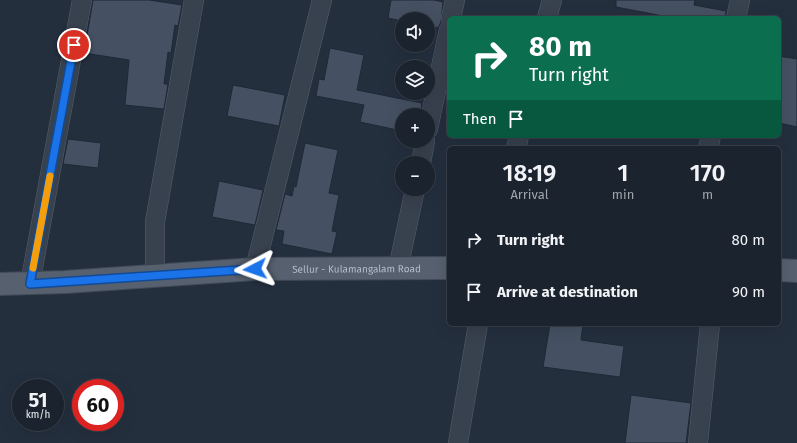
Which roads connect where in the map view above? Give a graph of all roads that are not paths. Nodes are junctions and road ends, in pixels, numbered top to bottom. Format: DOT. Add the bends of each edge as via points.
graph roads {
  1 [pos="82,0"];
  2 [pos="194,0"];
  3 [pos="322,0"];
  4 [pos="455,0"];
  5 [pos="552,0"];
  6 [pos="740,0"];
  7 [pos="451,16"];
  8 [pos="548,16"];
  9 [pos="736,16"];
  10 [pos="447,38"];
  11 [pos="432,108"];
  12 [pos="414,196"];
  13 [pos="447,268"];
  14 [pos="255,269"];
  15 [pos="398,269"];
  16 [pos="781,270"];
  17 [pos="797,271"];
  18 [pos="155,276"];
  19 [pos="0,284"];
  20 [pos="30,284"];
  21 [pos="478,326"];
  22 [pos="710,326"];
  23 [pos="458,443"];
  24 [pos="698,443"];
  1 -- 20 [label="street"];
  2 -- 18 [label="street" via="155,222"];
  3 -- 14 [label="street"];
  4 -- 7 [label="street"];
  5 -- 8 [label="street"];
  6 -- 9 [label="street"];
  10 -- 11 [label="street"];
  12 -- 15 [label="street"];
  13 -- 15 [label="main road, Sellur - Kulamangalam Road"];
  14 -- 15 [label="main road, Sellur - Kulamangalam Road"];
  14 -- 18 [label="main road, Sellur - Kulamangalam Road"];
  16 -- 17 [label="main road"];
  18 -- 20 [label="main road, Sellur - Kulamangalam Road"];
  19 -- 20 [label="main road, Sellur - Kulamangalam Road"];
  21 -- 23 [label="street"];
  22 -- 24 [label="street"];
}
